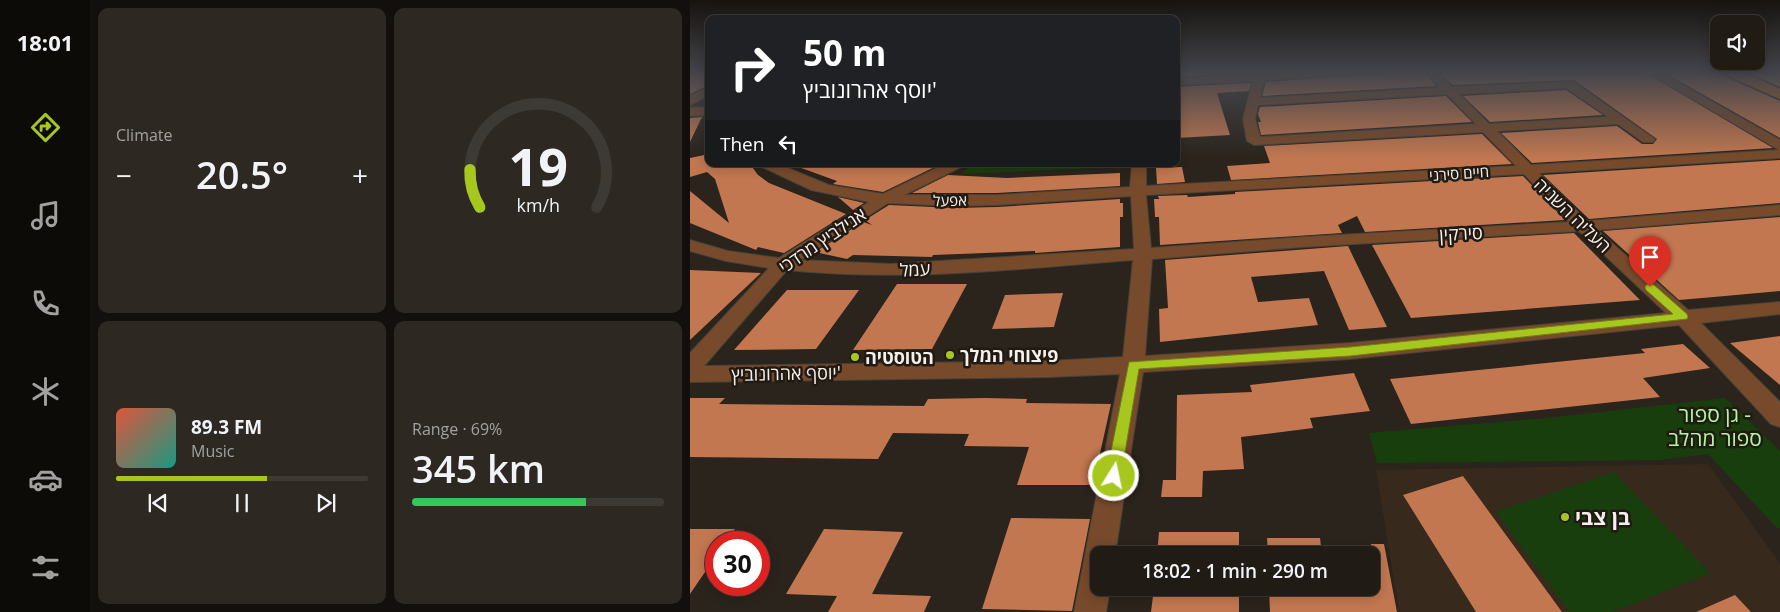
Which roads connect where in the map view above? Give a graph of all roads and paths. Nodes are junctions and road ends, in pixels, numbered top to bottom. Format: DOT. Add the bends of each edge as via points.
graph roads {
  1 [pos="1252,102"];
  2 [pos="1260,102"];
  3 [pos="1461,102"];
  4 [pos="1594,102"];
  5 [pos="1703,102"];
  6 [pos="705,111"];
  7 [pos="690,112"];
  8 [pos="1620,120"];
  9 [pos="1487,128"];
  10 [pos="1648,139"];
  11 [pos="1780,146"];
  12 [pos="1780,154"];
  13 [pos="774,167"];
  14 [pos="950,167"];
  15 [pos="1139,167"];
  16 [pos="1526,169"];
  17 [pos="1138,190"];
  18 [pos="886,198"];
  19 [pos="1780,210"];
  20 [pos="1583,226"];
  21 [pos="690,245"];
  22 [pos="1143,254"];
  23 [pos="782,264"];
  24 [pos="1780,308"];
  25 [pos="1683,317"];
  26 [pos="1134,365"];
  27 [pos="690,367"];
  28 [pos="690,374"];
  29 [pos="1780,417"];
  30 [pos="1102,546"];
  31 [pos="1093,596"];
  32 [pos="1090,612"];
  1 -- 2 [label="street"];
  1 -- 9 [label="street" via="1249,119 1254,141"];
  3 -- 9 [label="street, העליה השניה"];
  4 -- 8 [label="street"];
  5 -- 11 [label="street"];
  6 -- 7 [label="street"];
  8 -- 9 [label="street"];
  8 -- 10 [label="street"];
  9 -- 16 [label="street, העליה השניה"];
  12 -- 16 [label="street, חיים סירני"];
  13 -- 18 [label="street, אפעל" via="832,191"];
  14 -- 18 [label="street, אנילביץ מרדכי"];
  15 -- 17 [label="street"];
  16 -- 17 [label="street, חיים סירני"];
  16 -- 20 [label="street, העליה השניה"];
  17 -- 18 [label="street, אפעל" via="997,199 930,201"];
  17 -- 22 [label="street"];
  18 -- 23 [label="street, אנילביץ מרדכי"];
  19 -- 20 [label="street, סירקין"];
  20 -- 22 [label="street, סירקין"];
  20 -- 25 [label="street, העליה השניה"];
  21 -- 23 [label="street, עמל" via="726,256"];
  22 -- 23 [label="street, עמל" via="890,270"];
  22 -- 26 [label="street"];
  23 -- 27 [label="street, אנילביץ מרדכי"];
  24 -- 25 [label="street, יוסף אהרונוביץ'"];
  25 -- 26 [label="street, יוסף אהרונוביץ'" via="1350,351"];
  25 -- 29 [label="street, העליה השניה"];
  26 -- 28 [label="street, יוסף אהרונוביץ'"];
  26 -- 30 [label="street"];
  31 -- 32 [label="street"];
}
